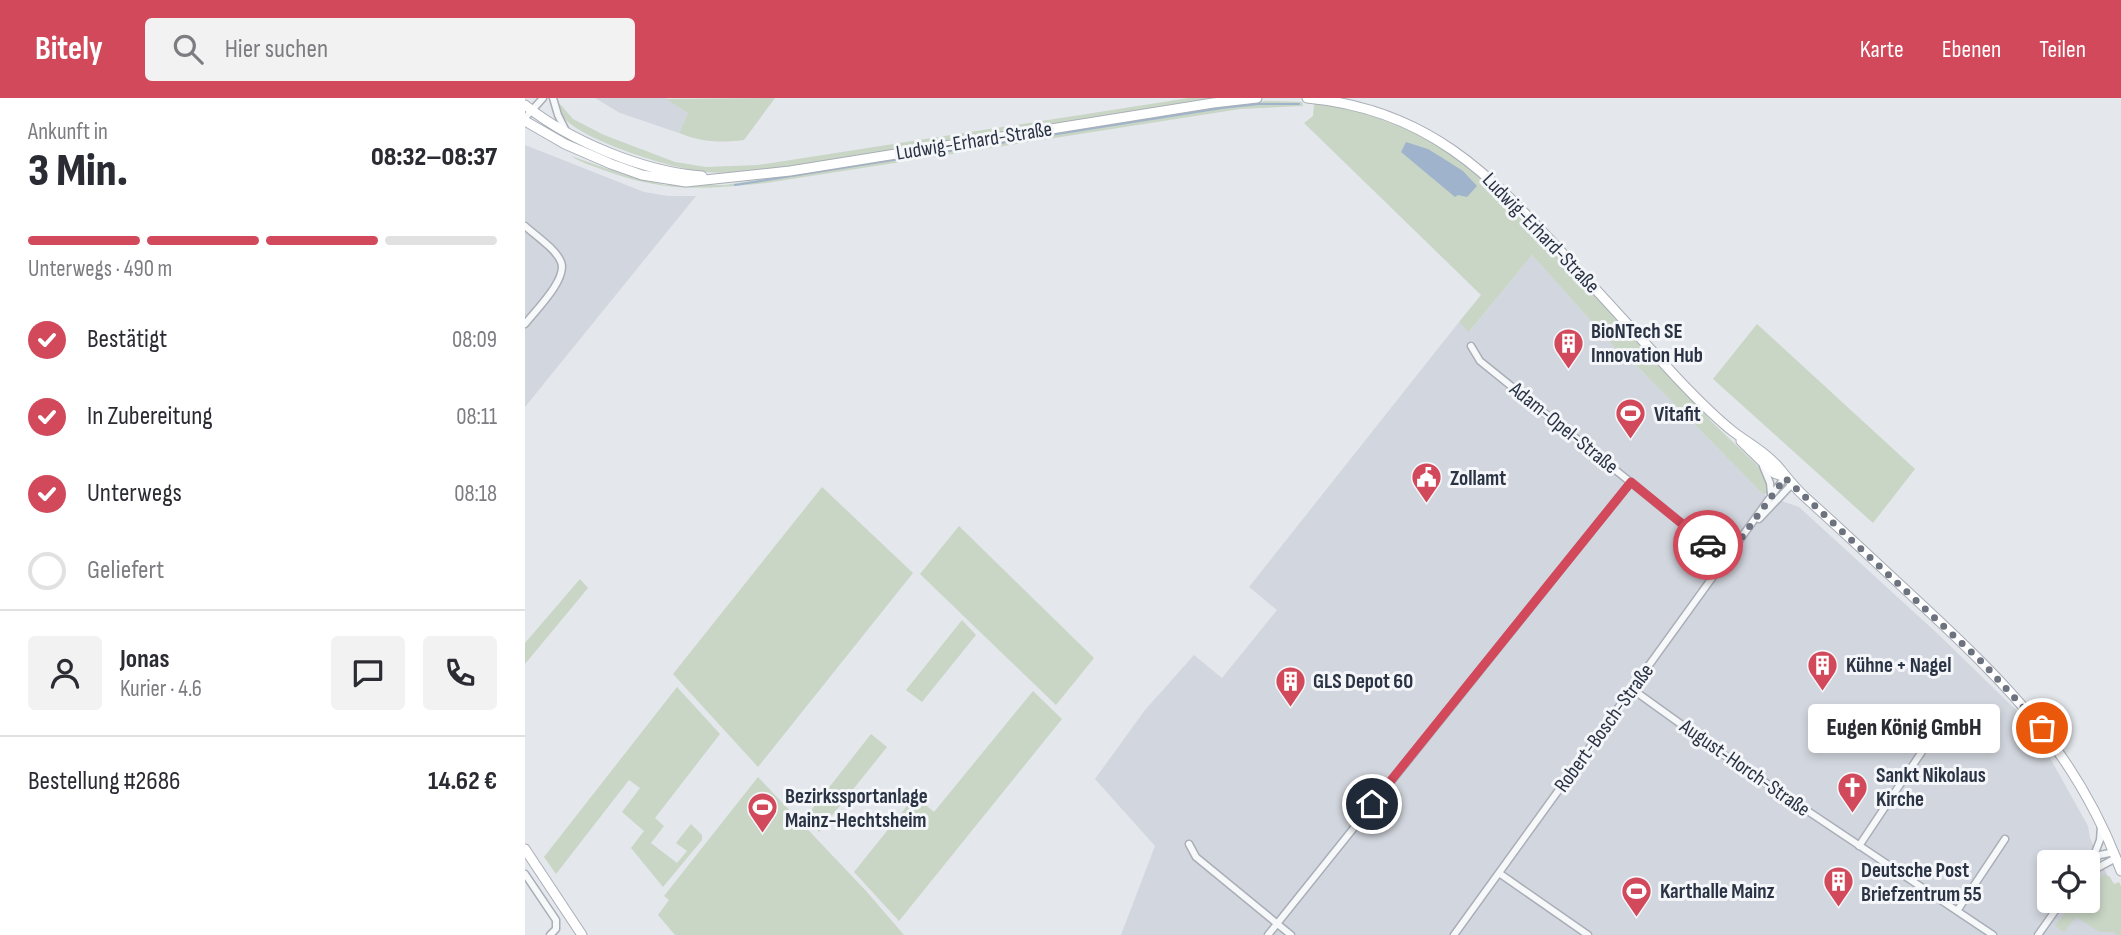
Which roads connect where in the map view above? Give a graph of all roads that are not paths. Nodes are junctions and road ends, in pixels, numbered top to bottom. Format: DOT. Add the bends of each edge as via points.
graph roads {
  1 [pos="543,98"];
  2 [pos="553,98"];
  3 [pos="1257,98"];
  4 [pos="1307,98"];
  5 [pos="529,108"];
  6 [pos="525,120"];
  7 [pos="567,132"];
  8 [pos="732,178"];
  9 [pos="525,226"];
  10 [pos="525,324"];
  11 [pos="1471,346"];
  12 [pos="1736,433"];
  13 [pos="1761,461"];
  14 [pos="1788,481"];
  15 [pos="1631,482"];
  16 [pos="1771,494"];
  17 [pos="1755,522"];
  18 [pos="1726,559"];
  19 [pos="1632,689"];
  20 [pos="1929,741"];
  21 [pos="2101,820"];
  22 [pos="2005,839"];
  23 [pos="1189,844"];
  24 [pos="1859,846"];
  25 [pos="525,849"];
  26 [pos="2095,850"];
  27 [pos="2115,855"];
  28 [pos="2100,858"];
  29 [pos="2100,865"];
  30 [pos="2121,871"];
  31 [pos="1499,873"];
  32 [pos="525,874"];
  33 [pos="1957,911"];
  34 [pos="2053,913"];
  35 [pos="1277,924"];
  36 [pos="550,935"];
  37 [pos="582,935"];
  38 [pos="1268,935"];
  39 [pos="1291,935"];
  40 [pos="1454,935"];
  41 [pos="1588,935"];
  42 [pos="1993,935"];
  43 [pos="2038,935"];
  1 -- 5 [label="street"];
  2 -- 7 [label="street"];
  3 -- 8 [label="main road, Ludwig-Erhard-Straße"];
  4 -- 12 [label="main road, Ludwig-Erhard-Straße" via="1384,115 1418,128 1462,155 1509,195 1677,377"];
  5 -- 6 [label="street"];
  5 -- 7 [label="main road, Ludwig-Erhard-Straße"];
  6 -- 8 [label="main road, Ludwig-Erhard-Straße" via="587,155 642,175 686,182"];
  7 -- 8 [label="main road, Ludwig-Erhard-Straße" via="663,171"];
  9 -- 10 [label="street" via="558,256 563,269 560,280"];
  11 -- 15 [label="street, Adam-Opel-Straße" via="1480,361"];
  12 -- 13 [label="main road, Ludwig-Erhard-Straße"];
  12 -- 14 [label="main road, Ludwig-Erhard-Straße"];
  13 -- 14 [label="main road, Ludwig-Erhard-Straße"];
  13 -- 16 [label="street"];
  14 -- 16 [label="street, Robert-Bosch-Straße"];
  14 -- 17 [label="street, Robert-Bosch-Straße"];
  14 -- 21 [label="main road, Ludwig-Erhard-Straße" via="2015,696 2062,755"];
  15 -- 18 [label="street, Adam-Opel-Straße"];
  15 -- 35 [label="street"];
  16 -- 17 [label="street, Robert-Bosch-Straße"];
  17 -- 18 [label="street, Robert-Bosch-Straße"];
  18 -- 19 [label="street, Robert-Bosch-Straße"];
  19 -- 24 [label="street, August-Horch-Straße"];
  19 -- 31 [label="street, Robert-Bosch-Straße"];
  20 -- 24 [label="street"];
  21 -- 26 [label="street"];
  21 -- 27 [label="main road, Ludwig-Erhard-Straße"];
  22 -- 33 [label="street"];
  23 -- 35 [label="street" via="1196,858"];
  24 -- 33 [label="street, August-Horch-Straße"];
  25 -- 37 [label="main road"];
  27 -- 28 [label="street"];
  27 -- 29 [label="street"];
  27 -- 30 [label="main road, Ludwig-Erhard-Straße"];
  31 -- 40 [label="street, Robert-Bosch-Straße"];
  31 -- 41 [label="street"];
  32 -- 36 [label="street" via="556,920"];
  33 -- 42 [label="street, August-Horch-Straße"];
  34 -- 43 [label="street"];
  35 -- 38 [label="street"];
  35 -- 39 [label="street"];
}
